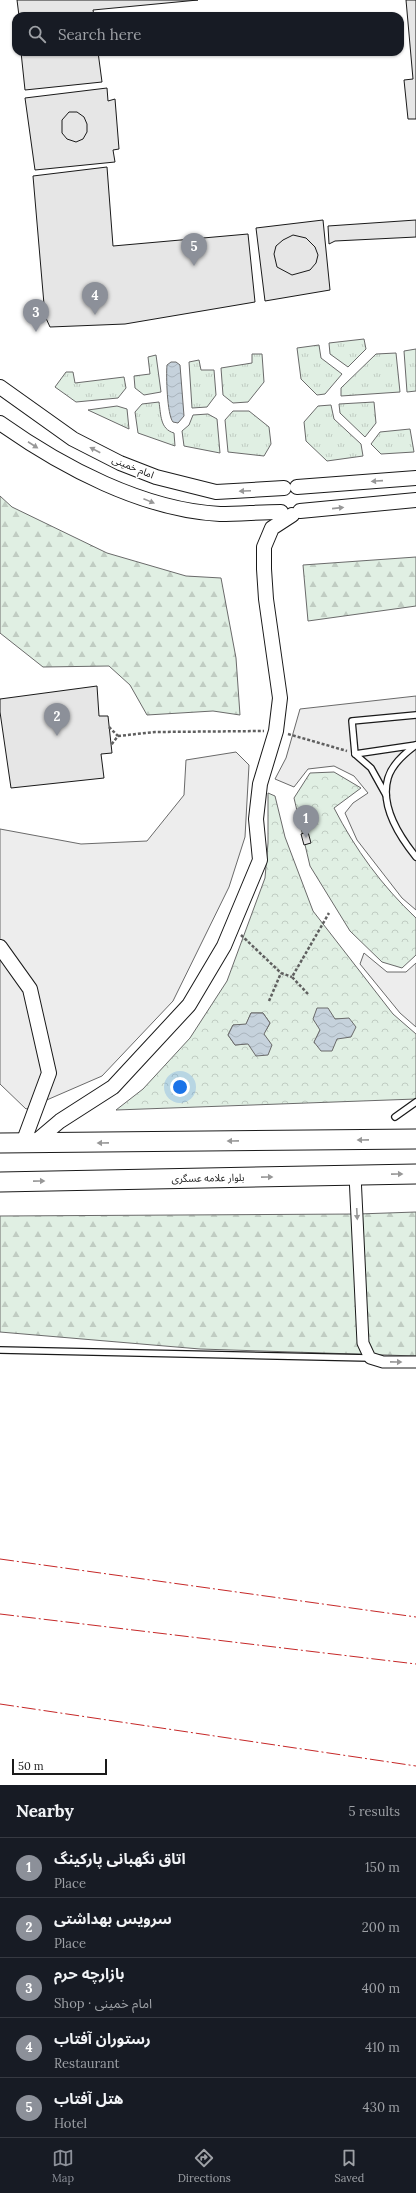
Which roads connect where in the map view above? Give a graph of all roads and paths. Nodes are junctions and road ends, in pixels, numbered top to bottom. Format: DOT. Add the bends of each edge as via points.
graph roads {
  1 [pos="0,387"];
  2 [pos="0,423"];
  3 [pos="416,478"];
  4 [pos="290,488"];
  5 [pos="416,500"];
  6 [pos="291,513"];
  7 [pos="416,715"];
  8 [pos="109,727"];
  9 [pos="276,731"];
  10 [pos="118,736"];
  11 [pos="111,745"];
  12 [pos="416,745"];
  13 [pos="355,754"];
  14 [pos="386,795"];
  15 [pos="416,857"];
  16 [pos="329,914"];
  17 [pos="232,927"];
  18 [pos="0,947"];
  19 [pos="281,973"];
  20 [pos="292,977"];
  21 [pos="308,994"];
  22 [pos="269,1001"];
  23 [pos="416,1102"];
  24 [pos="395,1117"];
  25 [pos="416,1139"];
  26 [pos="0,1143"];
  27 [pos="28,1143"];
  28 [pos="416,1174"];
  29 [pos="355,1175"];
  30 [pos="0,1182"];
  31 [pos="0,1350"];
  32 [pos="370,1358"];
  33 [pos="416,1362"];
  4 -- 1 [label="street, امام خمینی, one-way" via="216,492 156,476 120,463 73,439"];
  2 -- 6 [label="street, one-way" via="48,455 98,480 158,504 219,514"];
  3 -- 4 [label="street, امام خمینی, one-way"];
  4 -- 6 [label="street" via="277,499"];
  4 -- 6 [label="street" via="305,499 303,508"];
  6 -- 5 [label="street, one-way"];
  6 -- 9 [label="street" via="272,528 264,547 266,599 280,698"];
  7 -- 13 [label="lane" via="352,721"];
  8 -- 10 [label="path"];
  9 -- 10 [label="path" via="155,732"];
  9 -- 13 [label="path"];
  9 -- 17 [label="street" via="260,784 256,819 260,860"];
  10 -- 11 [label="path"];
  12 -- 13 [label="lane"];
  12 -- 14 [label="lane" via="404,754 388,777"];
  13 -- 14 [label="lane" via="371,768"];
  14 -- 15 [label="lane" via="391,817"];
  16 -- 20 [label="path"];
  17 -- 19 [label="path"];
  17 -- 27 [label="street" via="224,946 189,1005 113,1087"];
  18 -- 27 [label="street" via="30,989 49,1073"];
  19 -- 20 [label="path"];
  19 -- 22 [label="path"];
  20 -- 21 [label="path"];
  23 -- 24 [label="lane"];
  25 -- 27 [label="highway, one-way"];
  26 -- 27 [label="highway"];
  29 -- 28 [label="highway, بلوار علامه عسگری, one-way"];
  30 -- 29 [label="highway, بلوار علامه عسگری, one-way"];
  29 -- 32 [label="street, one-way" via="364,1343"];
  31 -- 32 [label="lane"];
  32 -- 33 [label="street, one-way" via="383,1362"];
}
